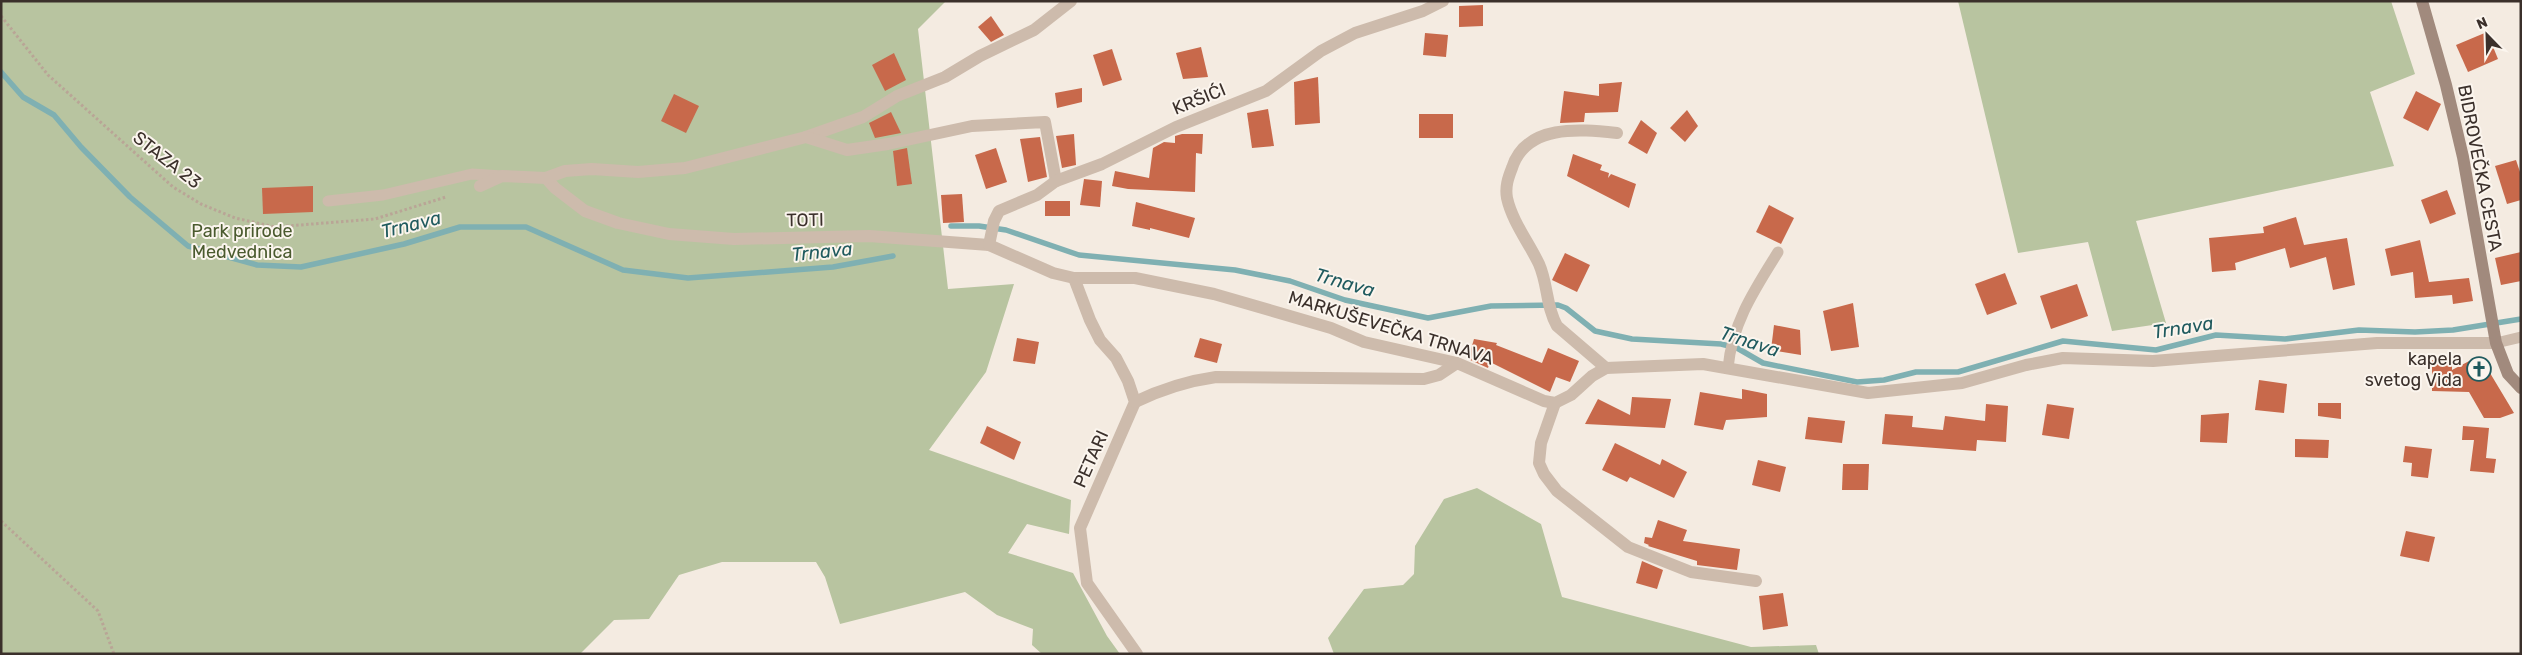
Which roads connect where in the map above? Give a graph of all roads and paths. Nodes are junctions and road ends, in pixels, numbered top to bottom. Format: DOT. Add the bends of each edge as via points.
graph roads {
  1 [pos="1071,1"];
  2 [pos="1444,1"];
  3 [pos="2422,1"];
  4 [pos="1,16"];
  5 [pos="1617,133"];
  6 [pos="806,137"];
  7 [pos="502,176"];
  8 [pos="546,178"];
  9 [pos="1056,181"];
  10 [pos="480,186"];
  11 [pos="451,195"];
  12 [pos="328,201"];
  13 [pos="992,233"];
  14 [pos="1778,252"];
  15 [pos="1074,278"];
  16 [pos="2494,337"];
  17 [pos="2521,337"];
  18 [pos="1456,363"];
  19 [pos="1606,368"];
  20 [pos="1728,368"];
  21 [pos="2521,388"];
  22 [pos="1136,402"];
  23 [pos="1555,403"];
  24 [pos="1,521"];
  25 [pos="1756,581"];
  26 [pos="114,654"];
  27 [pos="1137,654"];
  1 -- 6 [label="street" via="1034,30 945,77 897,96 863,117"];
  2 -- 9 [label="street, KRŠIĆI" via="1355,33 1321,51 1266,91"];
  3 -- 16 [label="street, BIDROVEČKA CESTA" via="2463,157"];
  4 -- 11 [label="path, STAZA 23" via="48,75 167,182 201,204 235,218 275,227 375,219"];
  5 -- 19 [label="street" via="1563,131 1549,133 1525,144 1515,159 1506,184 1508,199 1540,266 1557,326"];
  6 -- 8 [label="street" via="685,168 638,172 592,169 565,171"];
  6 -- 9 [label="street" via="847,150 972,126 1045,122"];
  7 -- 8 [label="street"];
  7 -- 10 [label="street"];
  7 -- 12 [label="lane" via="472,174 384,195"];
  8 -- 13 [label="street, TOTI" via="585,210 618,223 669,234 734,239"];
  9 -- 13 [label="street, KRŠIĆI" via="1037,195 999,211"];
  13 -- 15 [label="street, TOTI" via="1053,273"];
  14 -- 20 [label="lane" via="1751,295 1730,346"];
  15 -- 18 [label="street, MARKUŠEVEČKA TRNAVA" via="1135,278 1214,294 1331,328 1364,342"];
  15 -- 22 [label="street" via="1100,340 1116,358"];
  16 -- 17 [label="lane"];
  16 -- 20 [label="street" via="2153,361 2063,358 1962,383 1868,393"];
  16 -- 21 [label="street" via="2508,374"];
  18 -- 22 [label="street" via="1439,375 1424,379 1216,377 1190,381"];
  18 -- 23 [label="street, MARKUŠEVEČKA TRNAVA"];
  19 -- 20 [label="street" via="1703,364"];
  19 -- 23 [label="street"];
  22 -- 27 [label="street, PETARI" via="1080,528 1087,583"];
  23 -- 25 [label="street" via="1541,443 1539,463 1557,491 1628,547 1691,572"];
  24 -- 26 [label="path" via="98,611"];
}
